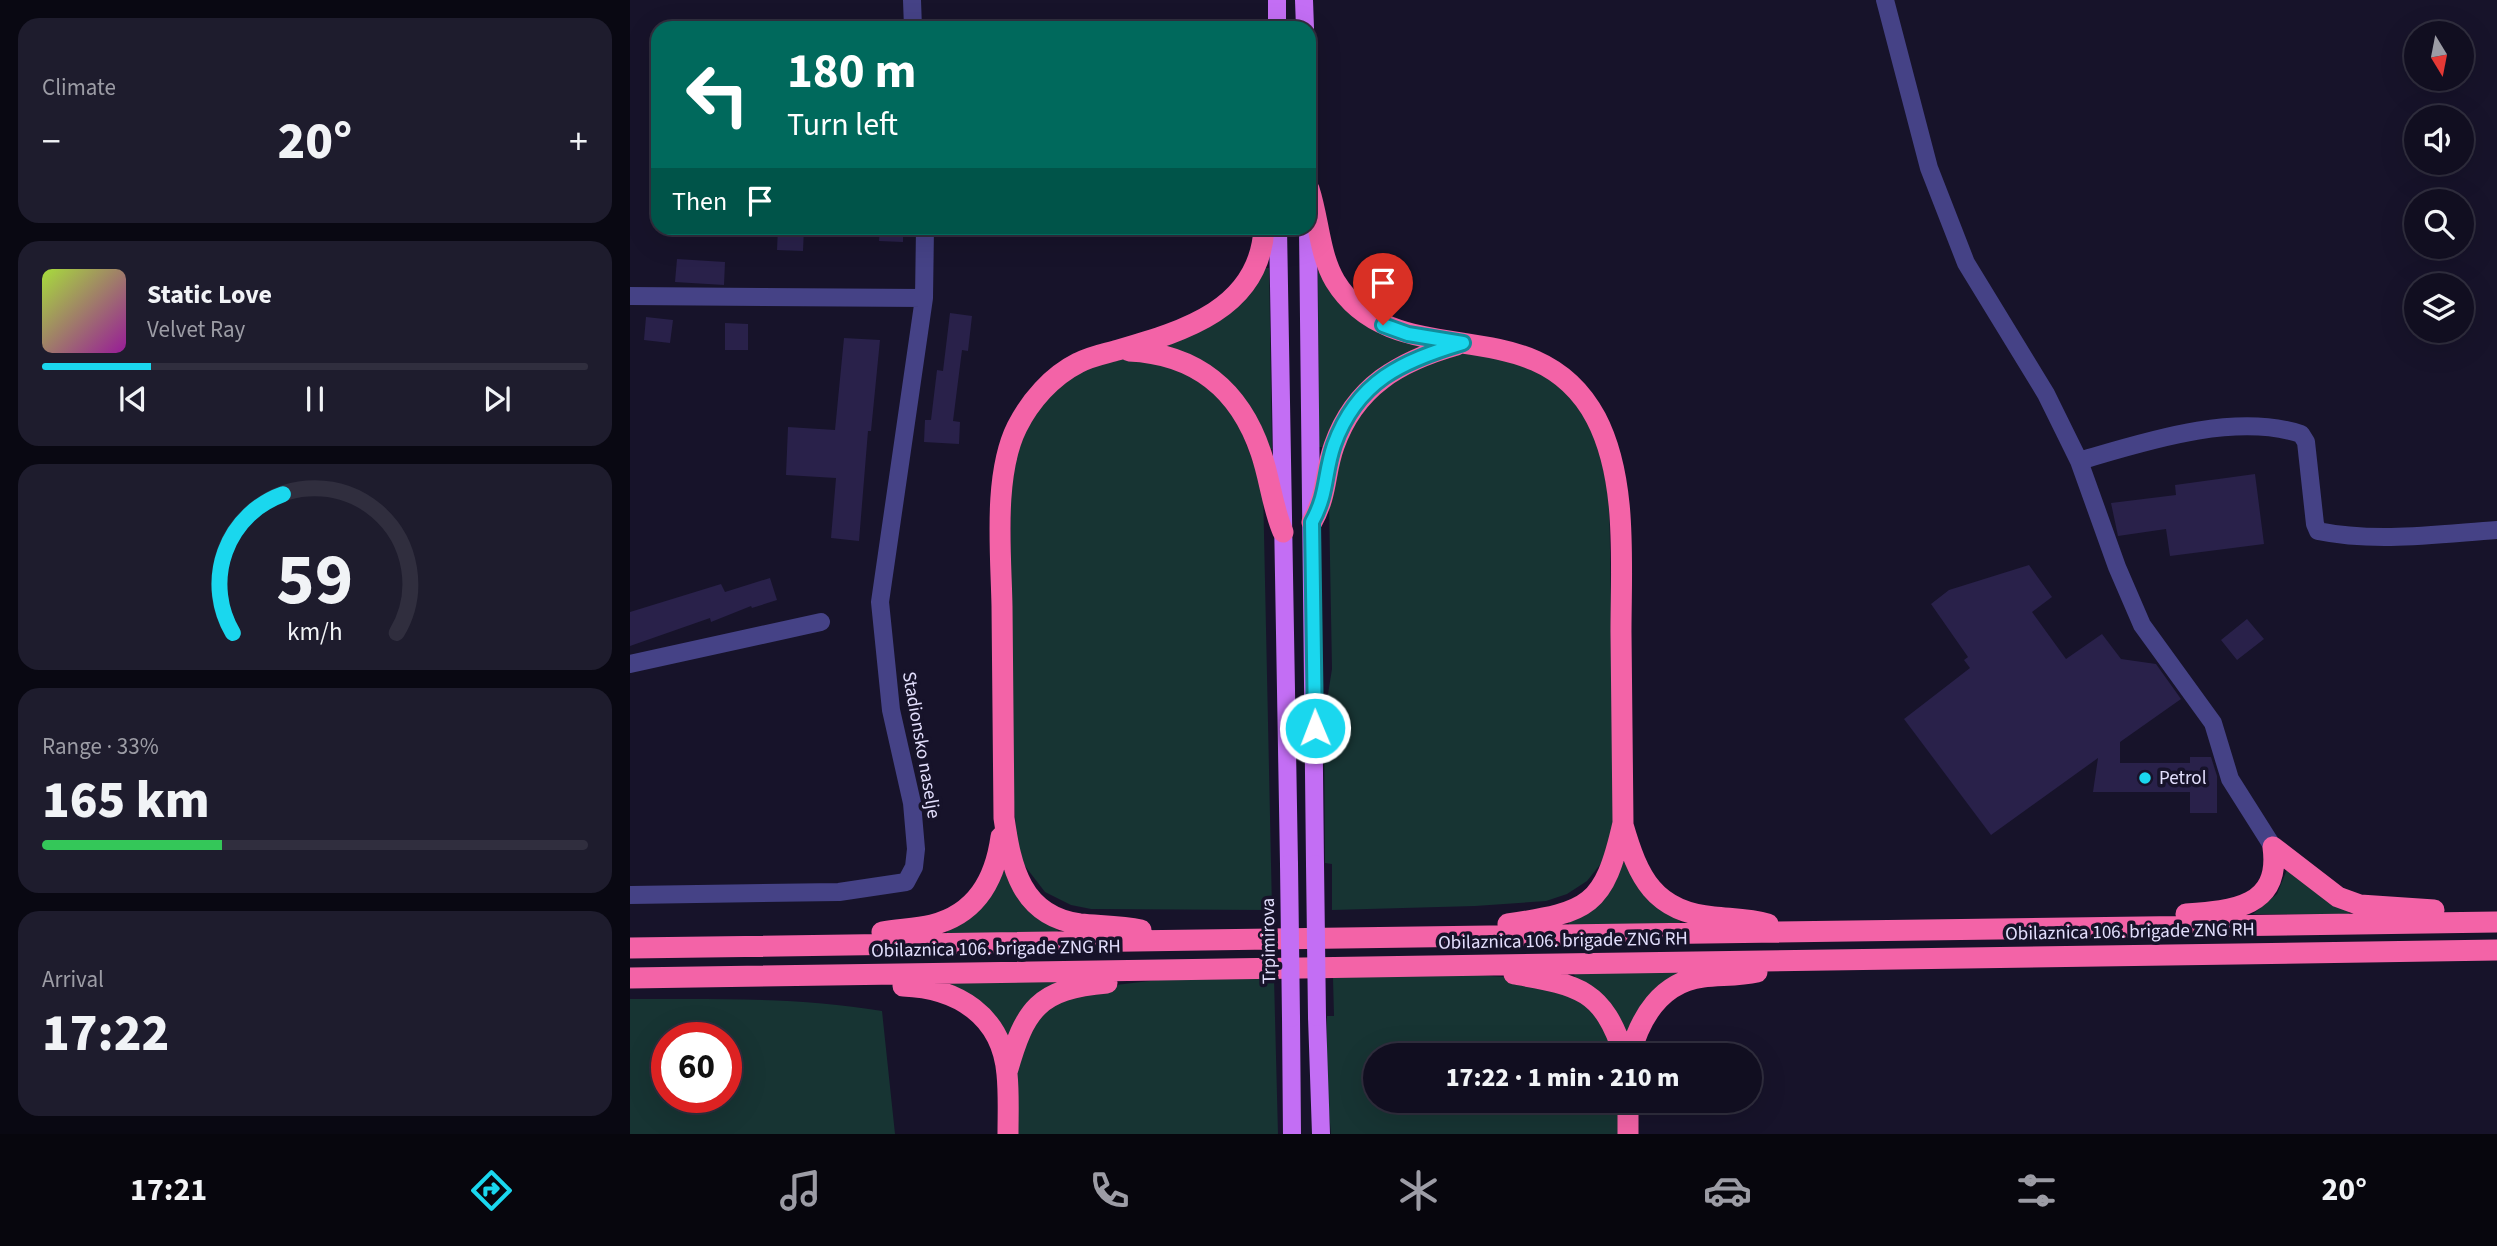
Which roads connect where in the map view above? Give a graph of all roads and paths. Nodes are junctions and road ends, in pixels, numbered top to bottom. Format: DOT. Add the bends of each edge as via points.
graph roads {
  1 [pos="912,0"];
  2 [pos="1276,0"];
  3 [pos="1304,0"];
  4 [pos="1885,0"];
  5 [pos="913,21"];
  6 [pos="1277,21"];
  7 [pos="1305,21"];
  8 [pos="1316,210"];
  9 [pos="925,235"];
  10 [pos="1264,235"];
  11 [pos="1278,235"];
  12 [pos="1307,235"];
  13 [pos="630,296"];
  14 [pos="923,298"];
  15 [pos="1463,343"];
  16 [pos="1116,351"];
  17 [pos="2079,461"];
  18 [pos="1312,522"];
  19 [pos="2497,530"];
  20 [pos="1283,531"];
  21 [pos="821,622"];
  22 [pos="630,664"];
  23 [pos="1004,818"];
  24 [pos="1623,823"];
  25 [pos="2273,847"];
  26 [pos="630,895"];
  27 [pos="2487,922"];
  28 [pos="2124,928"];
  29 [pos="1792,932"];
  30 [pos="1468,936"];
  31 [pos="1167,940"];
  32 [pos="837,944"];
  33 [pos="630,948"];
  34 [pos="2497,950"];
  35 [pos="1790,960"];
  36 [pos="1474,965"];
  37 [pos="1163,969"];
  38 [pos="841,974"];
  39 [pos="630,978"];
  40 [pos="1619,1043"];
  41 [pos="1634,1043"];
  42 [pos="1007,1072"];
  43 [pos="1628,1113"];
  44 [pos="1008,1134"];
  45 [pos="1292,1134"];
  46 [pos="1321,1134"];
  47 [pos="1628,1134"];
  1 -- 5 [label="street"];
  2 -- 6 [label="main road"];
  3 -- 7 [label="main road"];
  4 -- 17 [label="street" via="1929,168 1950,226 1979,287 2046,394"];
  8 -- 15 [label="highway" via="1325,262 1345,295 1363,313 1408,334"];
  9 -- 14 [label="street, Stadionsko naselje"];
  10 -- 16 [label="highway" via="1256,264 1233,298 1195,325"];
  11 -- 20 [label="main road, Trpimirova"];
  12 -- 18 [label="main road"];
  13 -- 14 [label="street"];
  14 -- 26 [label="street, Stadionsko naselje" via="880,602 891,710 912,803 914,867 906,882 839,892"];
  15 -- 18 [label="highway" via="1407,361 1369,389 1334,445 1326,491"];
  15 -- 24 [label="highway" via="1502,348 1545,365 1581,396 1605,438 1616,483 1620,557"];
  16 -- 20 [label="highway" via="1176,358 1216,381 1248,420"];
  16 -- 23 [label="highway" via="1077,363 1039,394 1015,430 1008,455 1002,569"];
  17 -- 19 [label="street" via="2220,428 2286,429 2301,433 2306,442 2318,531 2372,536"];
  17 -- 25 [label="street" via="2142,625 2213,723 2230,779"];
  18 -- 46 [label="main road, bridge"];
  20 -- 45 [label="main road, Trpimirova, bridge"];
  21 -- 22 [label="street"];
  23 -- 31 [label="highway" via="1016,876 1039,906 1078,923 1131,928"];
  23 -- 32 [label="highway" via="991,878 967,909 930,926"];
  24 -- 29 [label="highway" via="1634,862 1658,895 1680,909 1705,916 1760,922"];
  24 -- 30 [label="highway" via="1609,875 1597,894 1578,908 1557,917 1501,925"];
  25 -- 27 [label="highway" via="2329,891 2360,905 2442,910"];
  25 -- 28 [label="highway" via="2272,879 2253,901"];
  27 -- 28 [label="highway, Obilaznica 106. brigade ZNG RH"];
  28 -- 29 [label="highway, Obilaznica 106. brigade ZNG RH"];
  29 -- 30 [label="highway, Obilaznica 106. brigade ZNG RH"];
  30 -- 31 [label="highway, Obilaznica 106. brigade ZNG RH"];
  31 -- 32 [label="highway, Obilaznica 106. brigade ZNG RH"];
  32 -- 33 [label="highway, Obilaznica 106. brigade ZNG RH"];
  34 -- 35 [label="highway, Obilaznica 106. brigade ZNG RH"];
  35 -- 36 [label="highway, Obilaznica 106. brigade ZNG RH"];
  35 -- 41 [label="highway" via="1753,973 1701,977 1663,994 1641,1023"];
  36 -- 37 [label="highway, Obilaznica 106. brigade ZNG RH"];
  36 -- 40 [label="highway" via="1566,983 1587,995 1610,1020"];
  37 -- 38 [label="highway, Obilaznica 106. brigade ZNG RH"];
  37 -- 42 [label="highway" via="1085,984 1049,997 1024,1023"];
  38 -- 39 [label="highway, Obilaznica 106. brigade ZNG RH"];
  38 -- 42 [label="highway" via="888,985 929,987 959,997 988,1025"];
  42 -- 44 [label="highway"];
  43 -- 47 [label="highway"];
}
